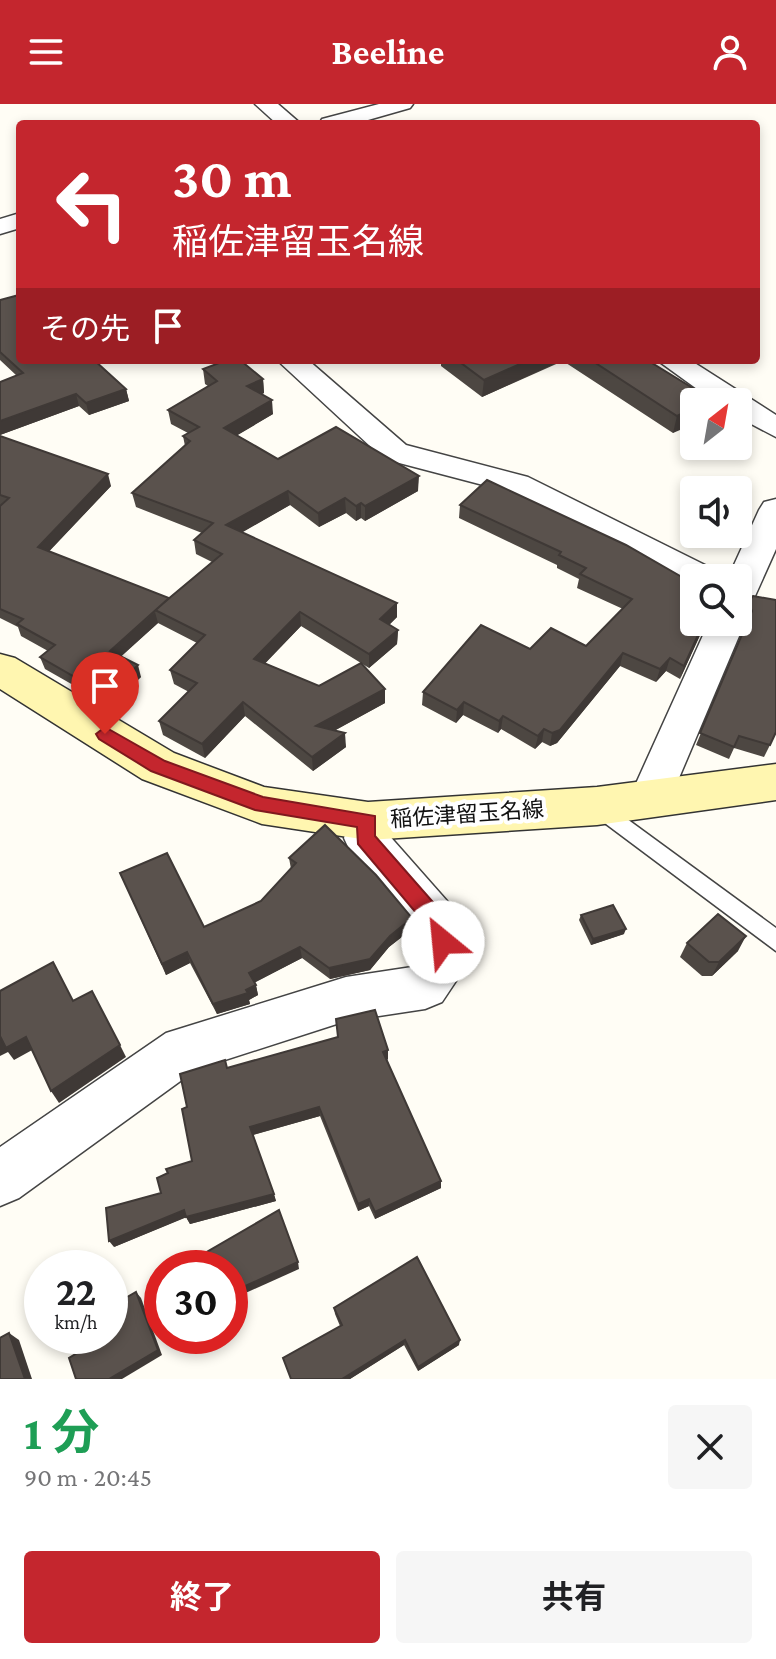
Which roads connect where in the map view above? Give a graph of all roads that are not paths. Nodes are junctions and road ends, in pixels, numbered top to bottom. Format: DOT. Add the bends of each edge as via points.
graph roads {
  1 [pos="265,104"];
  2 [pos="403,104"];
  3 [pos="285,120"];
  4 [pos="345,120"];
  5 [pos="296,364"];
  6 [pos="677,364"];
  7 [pos="714,388"];
  8 [pos="752,413"];
  9 [pos="776,428"];
  10 [pos="776,510"];
  11 [pos="752,564"];
  12 [pos="680,566"];
  13 [pos="721,636"];
  14 [pos="0,669"];
  15 [pos="776,782"];
  16 [pos="650,799"];
  17 [pos="597,806"];
  18 [pos="368,821"];
  19 [pos="776,941"];
  20 [pos="0,1179"];
  1 -- 3 [label="street"];
  2 -- 4 [label="street"];
  5 -- 12 [label="street" via="395,452 517,484"];
  6 -- 7 [label="street"];
  8 -- 9 [label="street"];
  10 -- 11 [label="street"];
  13 -- 16 [label="street"];
  14 -- 18 [label="main road, 稲佐津留玉名線" via="158,766 262,805"];
  15 -- 16 [label="main road, 稲佐津留玉名線"];
  16 -- 17 [label="main road, 稲佐津留玉名線"];
  17 -- 18 [label="main road, 稲佐津留玉名線"];
  17 -- 19 [label="lane"];
  18 -- 20 [label="street" via="365,838 439,924 447,960 425,987 346,999 183,1050"];
}
